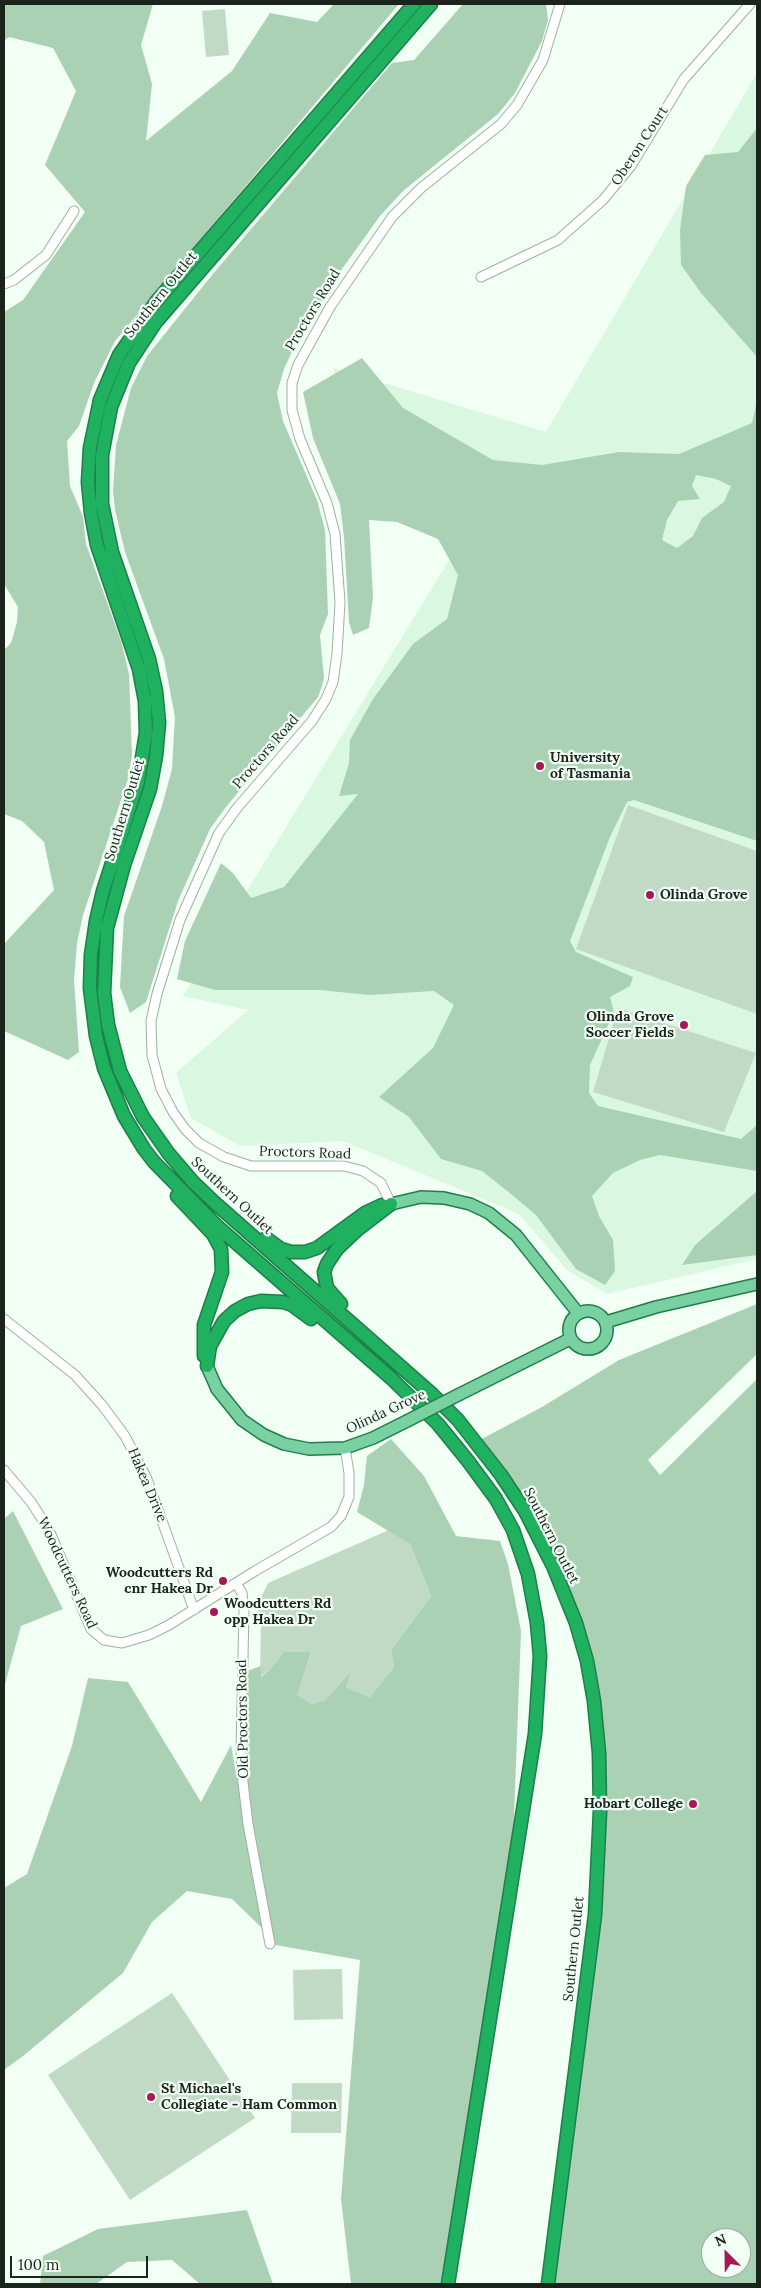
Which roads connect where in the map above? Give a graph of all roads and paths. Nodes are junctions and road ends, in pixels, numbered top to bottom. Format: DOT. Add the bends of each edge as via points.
graph roads {
  1 [pos="414,4"];
  2 [pos="431,4"];
  3 [pos="560,4"];
  4 [pos="750,4"];
  5 [pos="74,212"];
  6 [pos="481,276"];
  7 [pos="4,284"];
  8 [pos="160,1142"];
  9 [pos="154,1162"];
  10 [pos="391,1204"];
  11 [pos="757,1284"];
  12 [pos="578,1313"];
  13 [pos="4,1319"];
  14 [pos="606,1322"];
  15 [pos="570,1339"];
  16 [pos="207,1366"];
  17 [pos="345,1448"];
  18 [pos="4,1470"];
  19 [pos="501,1475"];
  20 [pos="236,1583"];
  21 [pos="194,1610"];
  22 [pos="531,1765"];
  23 [pos="270,1944"];
  24 [pos="448,2284"];
  25 [pos="548,2284"];
  1 -- 9 [label="highway, Southern Outlet" via="142,320 113,367 96,416 88,482 92,522 139,669 146,716 145,751 138,782 96,921 91,955 92,1005 98,1050 109,1084 133,1133"];
  2 -- 8 [label="highway, Southern Outlet" via="156,322 122,377 107,423 101,474 105,520 117,569 149,658 158,723 150,789 107,928 104,993 120,1071 143,1117"];
  3 -- 10 [label="street, Proctors Road" via="543,60 517,105 501,124 421,188 392,217 330,307 298,365 292,383 292,410 300,439 327,503 335,534 340,602 333,682 312,721 237,808 215,842 180,920 151,1021 152,1055 161,1089 172,1112 199,1143 224,1157 251,1166 344,1166 363,1171 382,1183"];
  4 -- 6 [label="street, Oberon Court" via="684,79 631,166 604,200 558,240"];
  5 -- 7 [label="street" via="46,255"];
  8 -- 10 [label="highway" via="268,1240 291,1252 317,1248 365,1213"];
  8 -- 19 [label="highway, Southern Outlet" via="215,1203 433,1395 458,1420"];
  9 -- 16 [label="highway" via="171,1189 213,1234 220,1249 222,1272 204,1325 203,1352"];
  9 -- 22 [label="highway, Southern Outlet" via="218,1226 417,1403 468,1460 496,1499 519,1545 538,1623 540,1679"];
  10 -- 12 [label="main road" via="421,1198 444,1198 470,1204 489,1214 516,1235"];
  10 -- 19 [label="highway" via="357,1230 332,1256 324,1272 327,1288 456,1409 482,1441"];
  11 -- 14 [label="main road"];
  12 -- 14 [label="main road" via="591,1310"];
  12 -- 15 [label="main road" via="570,1322"];
  13 -- 21 [label="street, Hakea Drive" via="75,1375 125,1436 147,1479"];
  14 -- 15 [label="main road" via="606,1336 593,1349 580,1348"];
  15 -- 17 [label="main road, Olinda Grove, bridge" via="373,1438"];
  16 -- 17 [label="main road, Olinda Grove" via="224,1400 253,1429 297,1447"];
  16 -- 22 [label="highway" via="216,1332 235,1311 261,1301 274,1300 292,1305 404,1401 461,1462 503,1526 525,1594 533,1657"];
  17 -- 20 [label="street, Woodcutters Road" via="350,1485 341,1516 320,1535"];
  18 -- 21 [label="street, Woodcutters Road" via="49,1530 88,1623 100,1637 131,1642 149,1636"];
  19 -- 25 [label="highway, Southern Outlet" via="525,1511 549,1558 576,1623 594,1701 599,1753 595,1916"];
  20 -- 21 [label="street, Woodcutters Road"];
  20 -- 23 [label="street, Old Proctors Road" via="242,1594 244,1610 242,1774"];
  22 -- 24 [label="highway, Southern Outlet"];
}
